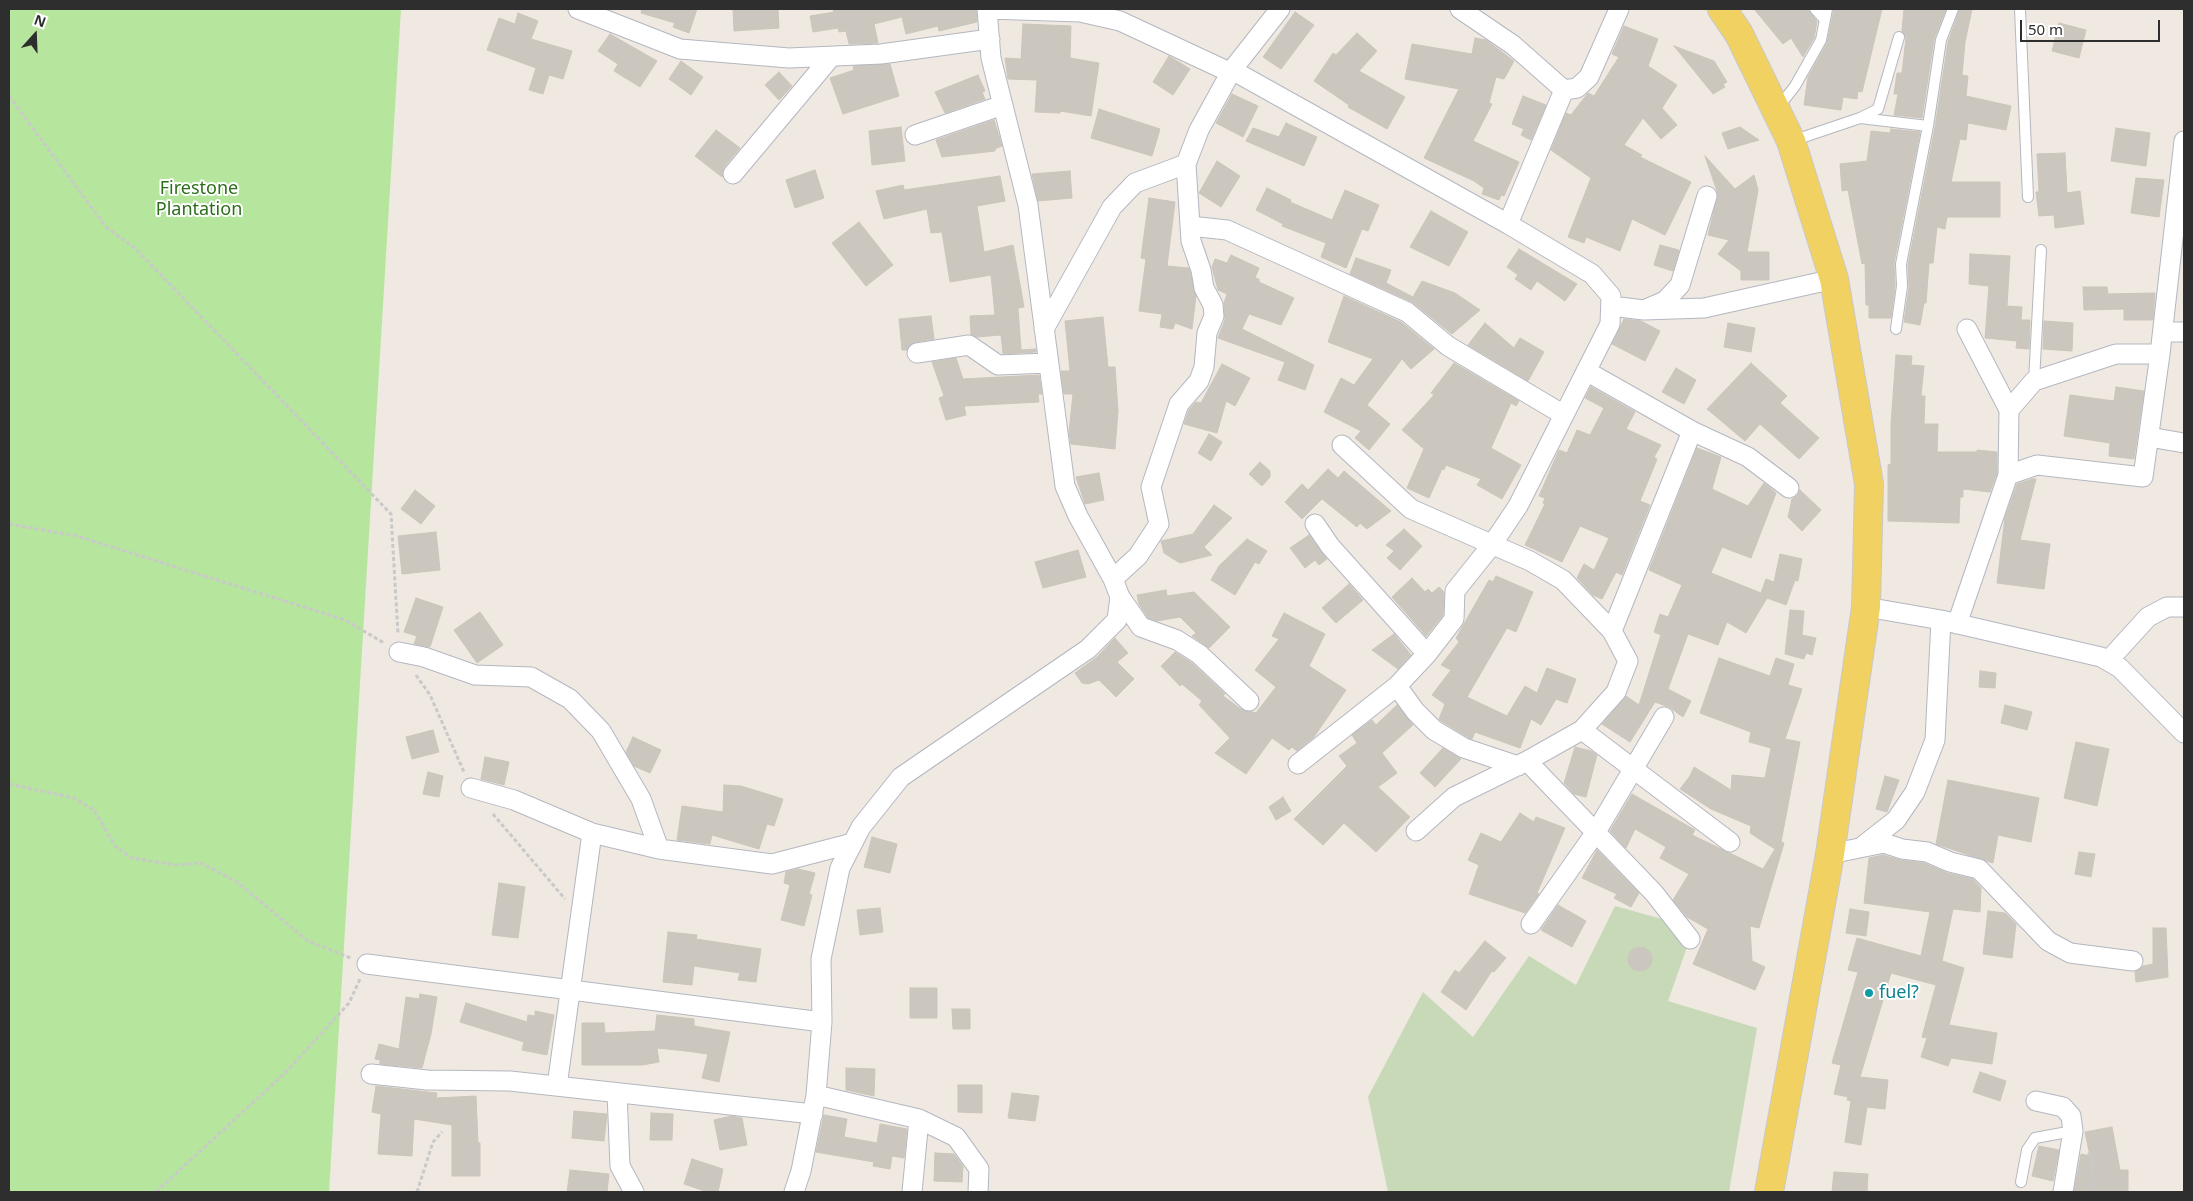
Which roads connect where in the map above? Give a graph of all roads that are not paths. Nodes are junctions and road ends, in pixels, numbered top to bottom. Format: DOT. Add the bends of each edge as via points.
graph roads {
  1 [pos="578,9"];
  2 [pos="987,9"];
  3 [pos="1280,9"];
  4 [pos="1460,9"];
  5 [pos="1619,9"];
  6 [pos="1722,9"];
  7 [pos="1815,9"];
  8 [pos="1952,9"];
  9 [pos="2020,9"];
  10 [pos="599,12"];
  11 [pos="1826,14"];
  12 [pos="1899,37"];
  13 [pos="990,39"];
  14 [pos="831,57"];
  15 [pos="1232,70"];
  16 [pos="1564,90"];
  17 [pos="1003,105"];
  18 [pos="1776,110"];
  19 [pos="1860,118"];
  20 [pos="1928,126"];
  21 [pos="915,135"];
  22 [pos="1791,141"];
  23 [pos="2184,141"];
  24 [pos="1186,164"];
  25 [pos="733,174"];
  26 [pos="1707,196"];
  27 [pos="2028,197"];
  28 [pos="1508,224"];
  29 [pos="1190,226"];
  30 [pos="2041,250"];
  31 [pos="1834,279"];
  32 [pos="1611,306"];
  33 [pos="1644,310"];
  34 [pos="1044,329"];
  35 [pos="1896,329"];
  36 [pos="1967,329"];
  37 [pos="2163,332"];
  38 [pos="2184,332"];
  39 [pos="917,353"];
  40 [pos="2160,354"];
  41 [pos="1049,363"];
  42 [pos="1586,371"];
  43 [pos="2034,381"];
  44 [pos="2009,410"];
  45 [pos="1564,415"];
  46 [pos="1692,431"];
  47 [pos="2149,437"];
  48 [pos="2184,443"];
  49 [pos="1342,445"];
  50 [pos="2008,475"];
  51 [pos="1789,488"];
  52 [pos="1315,524"];
  53 [pos="1491,546"];
  54 [pos="1116,588"];
  55 [pos="1866,607"];
  56 [pos="2184,607"];
  57 [pos="1949,622"];
  58 [pos="1612,631"];
  59 [pos="399,652"];
  60 [pos="1426,654"];
  61 [pos="2108,661"];
  62 [pos="1397,686"];
  63 [pos="1249,701"];
  64 [pos="1664,717"];
  65 [pos="1582,730"];
  66 [pos="2184,733"];
  67 [pos="1523,763"];
  68 [pos="1298,764"];
  69 [pos="1633,768"];
  70 [pos="471,788"];
  71 [pos="1416,831"];
  72 [pos="1596,832"];
  73 [pos="592,833"];
  74 [pos="1730,842"];
  75 [pos="853,843"];
  76 [pos="1863,846"];
  77 [pos="659,849"];
  78 [pos="1830,854"];
  79 [pos="1531,924"];
  80 [pos="1690,939"];
  81 [pos="2133,961"];
  82 [pos="367,964"];
  83 [pos="572,990"];
  84 [pos="822,1022"];
  85 [pos="371,1074"];
  86 [pos="557,1086"];
  87 [pos="617,1093"];
  88 [pos="816,1095"];
  89 [pos="2036,1101"];
  90 [pos="813,1114"];
  91 [pos="920,1119"];
  92 [pos="2073,1131"];
  93 [pos="2021,1182"];
  94 [pos="633,1192"];
  95 [pos="794,1192"];
  96 [pos="912,1192"];
  97 [pos="978,1192"];
  98 [pos="1770,1192"];
  99 [pos="2063,1192"];
  1 -- 10 [label="street"];
  2 -- 13 [label="street"];
  2 -- 15 [label="street" via="1080,12 1120,21 1225,70"];
  3 -- 15 [label="street"];
  4 -- 16 [label="street" via="1514,46"];
  5 -- 16 [label="street" via="1589,77 1577,88"];
  6 -- 18 [label="main road" via="1739,34"];
  7 -- 11 [label="lane"];
  8 -- 20 [label="lane" via="1941,40"];
  9 -- 27 [label="lane"];
  10 -- 14 [label="street" via="680,48 789,58"];
  11 -- 18 [label="lane" via="1821,40 1795,86"];
  12 -- 19 [label="lane" via="1878,109"];
  13 -- 14 [label="street" via="881,54"];
  13 -- 17 [label="street"];
  14 -- 25 [label="street"];
  15 -- 24 [label="street" via="1199,130"];
  15 -- 28 [label="street"];
  16 -- 28 [label="street"];
  17 -- 21 [label="street"];
  17 -- 34 [label="street" via="1028,205"];
  18 -- 22 [label="main road"];
  19 -- 20 [label="lane"];
  19 -- 22 [label="lane"];
  20 -- 35 [label="lane" via="1901,264 1902,286"];
  22 -- 31 [label="main road"];
  23 -- 37 [label="street"];
  24 -- 29 [label="street"];
  24 -- 34 [label="street" via="1135,183 1112,207"];
  26 -- 33 [label="street" via="1680,285 1665,301"];
  28 -- 32 [label="street" via="1592,274 1611,296"];
  29 -- 45 [label="street" via="1227,230 1407,312 1448,346"];
  29 -- 54 [label="street" via="1204,288 1213,305 1214,316 1207,333 1204,367 1199,381 1179,404 1150,487 1160,524"];
  30 -- 43 [label="lane"];
  31 -- 33 [label="street" via="1704,308"];
  31 -- 55 [label="main road" via="1868,484"];
  32 -- 33 [label="street"];
  32 -- 42 [label="street" via="1610,324"];
  34 -- 41 [label="street"];
  36 -- 44 [label="street"];
  37 -- 38 [label="street"];
  37 -- 40 [label="street"];
  39 -- 41 [label="street" via="969,345 998,365"];
  40 -- 43 [label="street" via="2116,354"];
  40 -- 47 [label="street"];
  41 -- 54 [label="street" via="1066,486"];
  42 -- 45 [label="street"];
  42 -- 46 [label="street"];
  43 -- 44 [label="street"];
  44 -- 50 [label="street"];
  45 -- 53 [label="street" via="1518,506"];
  46 -- 51 [label="street" via="1748,457"];
  46 -- 58 [label="street"];
  47 -- 48 [label="street"];
  47 -- 50 [label="street" via="2143,477 2037,466"];
  49 -- 53 [label="street" via="1411,510"];
  50 -- 57 [label="street"];
  52 -- 60 [label="street" via="1330,546"];
  53 -- 58 [label="street" via="1530,561 1563,580"];
  53 -- 60 [label="street" via="1455,591 1454,619"];
  54 -- 63 [label="street" via="1141,627 1177,640 1199,654"];
  54 -- 75 [label="street" via="1117,620 1088,650 901,777 861,827"];
  55 -- 57 [label="street"];
  55 -- 78 [label="main road"];
  56 -- 61 [label="street" via="2167,607 2148,617"];
  57 -- 61 [label="street"];
  57 -- 76 [label="street" via="1935,740 1916,792 1896,820"];
  58 -- 65 [label="street" via="1628,661 1616,692"];
  59 -- 77 [label="street" via="475,675 531,677 570,700 602,732 641,799"];
  60 -- 62 [label="street"];
  61 -- 66 [label="street" via="2120,668"];
  62 -- 67 [label="street" via="1434,730 1464,748"];
  62 -- 68 [label="street"];
  64 -- 69 [label="street"];
  65 -- 67 [label="street"];
  65 -- 69 [label="street"];
  67 -- 71 [label="street" via="1454,797"];
  67 -- 72 [label="street"];
  69 -- 72 [label="street"];
  69 -- 74 [label="street"];
  70 -- 73 [label="street" via="514,800"];
  72 -- 79 [label="street"];
  72 -- 80 [label="street" via="1654,893"];
  73 -- 77 [label="street"];
  73 -- 83 [label="street"];
  75 -- 77 [label="street" via="772,864"];
  75 -- 84 [label="street" via="840,868 821,959"];
  76 -- 78 [label="street"];
  76 -- 81 [label="street" via="1884,843 1979,869 2048,942 2070,953"];
  78 -- 98 [label="main road"];
  82 -- 83 [label="street"];
  83 -- 84 [label="street"];
  83 -- 86 [label="street"];
  84 -- 88 [label="street"];
  85 -- 86 [label="street"];
  86 -- 87 [label="street"];
  87 -- 90 [label="street"];
  87 -- 94 [label="street" via="620,1166"];
  88 -- 90 [label="street"];
  88 -- 91 [label="street"];
  89 -- 92 [label="street" via="2063,1107 2072,1116"];
  90 -- 95 [label="street"];
  91 -- 96 [label="street"];
  91 -- 97 [label="street" via="956,1137 979,1169"];
  92 -- 93 [label="lane" via="2035,1138 2027,1150"];
  92 -- 99 [label="street"];
}
